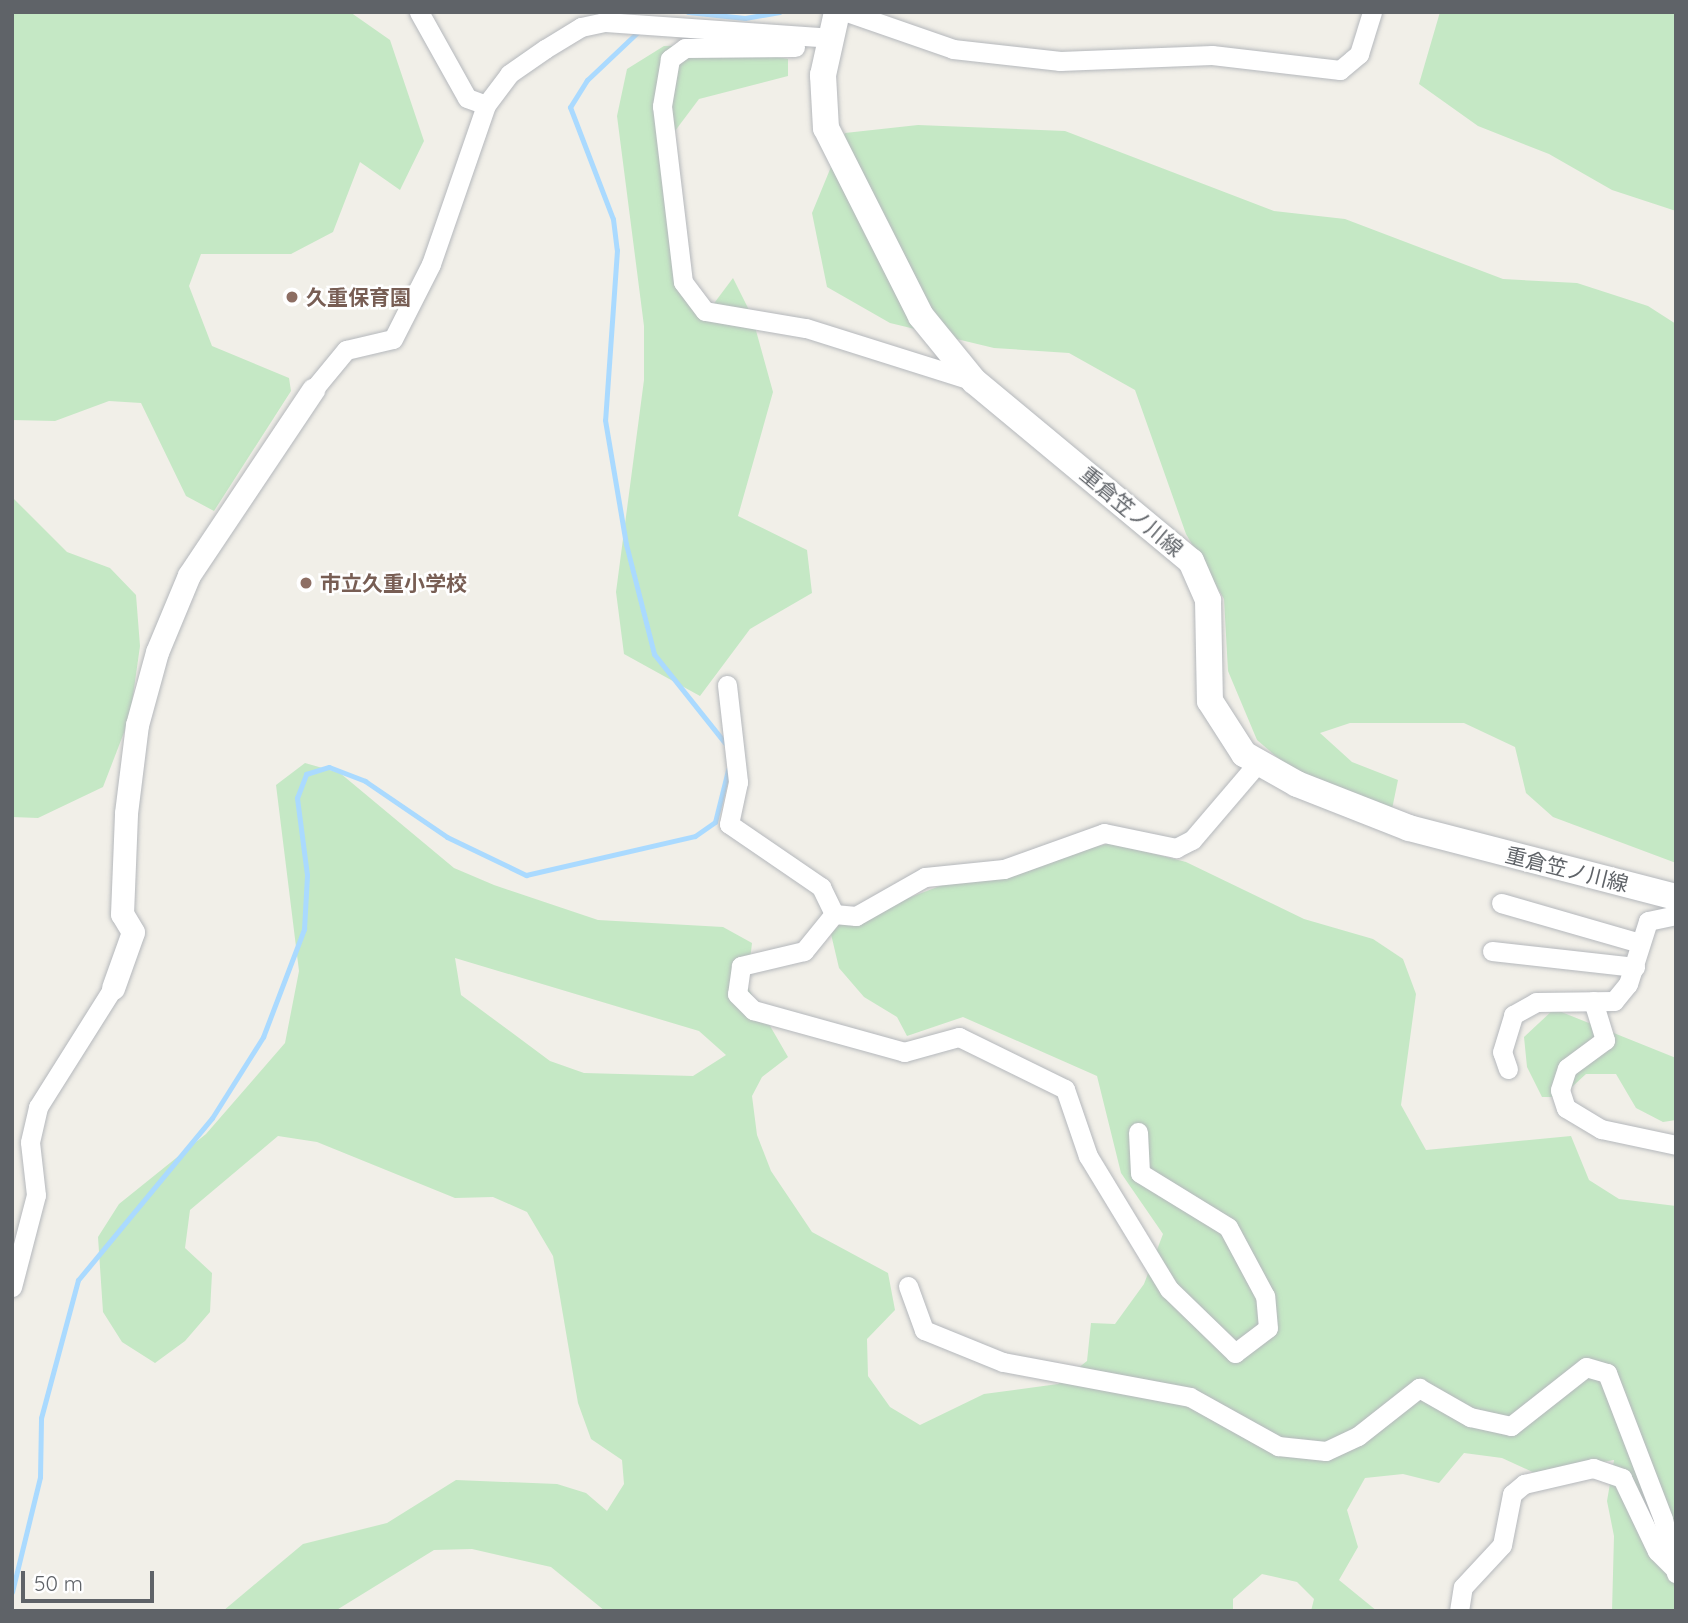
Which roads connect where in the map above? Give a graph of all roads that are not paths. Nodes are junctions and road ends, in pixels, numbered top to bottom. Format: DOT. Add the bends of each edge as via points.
graph roads {
  1 [pos="419,12"];
  2 [pos="837,12"];
  3 [pos="847,12"];
  4 [pos="1372,12"];
  5 [pos="830,38"];
  6 [pos="486,106"];
  7 [pos="974,382"];
  8 [pos="313,390"];
  9 [pos="727,685"];
  10 [pos="1257,764"];
  11 [pos="1676,897"];
  12 [pos="1501,903"];
  13 [pos="834,914"];
  14 [pos="1676,915"];
  15 [pos="1640,943"];
  16 [pos="1492,951"];
  17 [pos="1635,967"];
  18 [pos="113,988"];
  19 [pos="1593,1001"];
  20 [pos="1508,1069"];
  21 [pos="1138,1132"];
  22 [pos="1676,1145"];
  23 [pos="908,1286"];
  24 [pos="12,1287"];
  25 [pos="1675,1571"];
  26 [pos="1459,1611"];
  1 -- 6 [label="street" via="467,98"];
  2 -- 5 [label="main road, 重倉笠ノ川線"];
  3 -- 4 [label="street" via="966,50 1060,61 1212,55 1340,70 1359,54"];
  5 -- 6 [label="street" via="635,23 581,27 509,74"];
  5 -- 7 [label="main road, 重倉笠ノ川線" via="823,75 826,128 921,316"];
  5 -- 7 [label="street" via="795,47 685,48 670,59 662,106 683,282 705,311 806,328"];
  6 -- 8 [label="street" via="431,264 393,339 346,350"];
  7 -- 10 [label="main road, 重倉笠ノ川線" via="1191,561 1208,600 1210,701 1230,739"];
  8 -- 18 [label="street" via="189,575 157,652 137,725 126,813 122,914 133,932"];
  9 -- 13 [label="street" via="738,782 729,824 821,887"];
  10 -- 11 [label="main road, 重倉笠ノ川線" via="1409,828"];
  10 -- 13 [label="street" via="1192,840 1176,848 1104,833 1004,869 925,877 856,916"];
  12 -- 15 [label="street"];
  13 -- 21 [label="street" via="804,951 741,966 737,994 753,1010 904,1052 959,1037 1065,1089 1088,1156 1169,1289 1235,1353 1268,1328 1265,1296 1228,1227 1140,1173"];
  14 -- 15 [label="street" via="1648,921"];
  15 -- 17 [label="street"];
  16 -- 17 [label="street"];
  17 -- 19 [label="street" via="1614,1001"];
  18 -- 24 [label="street" via="38,1107 30,1142 36,1195"];
  19 -- 20 [label="street" via="1536,1002 1513,1015 1502,1052"];
  19 -- 22 [label="street" via="1605,1040 1567,1068 1560,1090 1566,1108 1601,1129"];
  23 -- 25 [label="street" via="924,1330 1003,1362 1189,1397 1278,1446 1326,1451 1358,1436 1419,1388 1470,1417 1511,1426 1586,1367 1607,1373 1663,1519"];
  25 -- 26 [label="street" via="1657,1550 1622,1478 1593,1468 1524,1484 1512,1494 1502,1545 1463,1587"];
}
